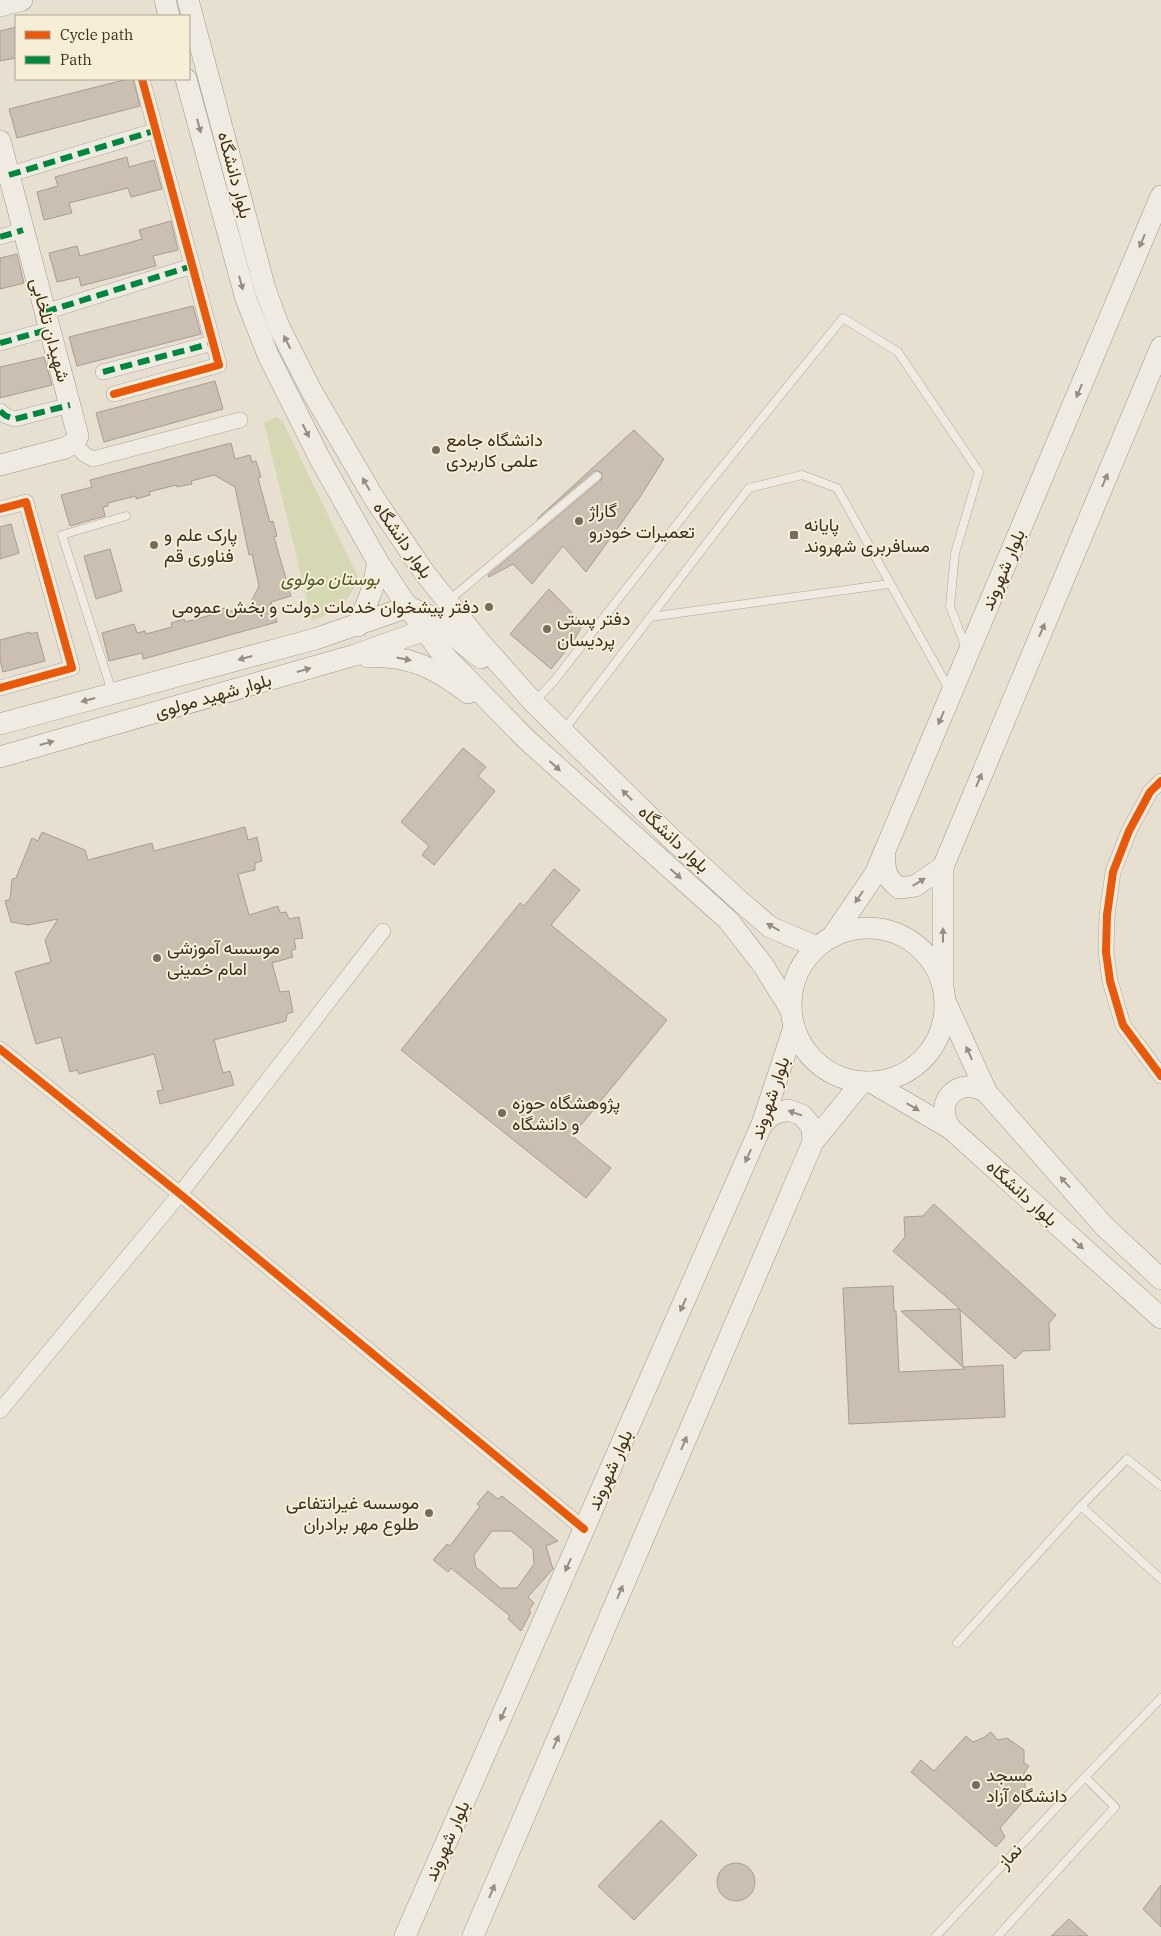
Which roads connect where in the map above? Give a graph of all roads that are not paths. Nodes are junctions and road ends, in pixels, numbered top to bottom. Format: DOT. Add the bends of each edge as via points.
graph roads {
  1 [pos="22,0"];
  2 [pos="165,0"];
  3 [pos="188,0"];
  4 [pos="0,6"];
  5 [pos="169,15"];
  6 [pos="142,80"];
  7 [pos="186,80"];
  8 [pos="154,131"];
  9 [pos="0,140"];
  10 [pos="4,176"];
  11 [pos="1161,196"];
  12 [pos="23,230"];
  13 [pos="0,237"];
  14 [pos="192,266"];
  15 [pos="48,320"];
  16 [pos="0,343"];
  17 [pos="213,343"];
  18 [pos="1161,347"];
  19 [pos="103,372"];
  20 [pos="114,394"];
  21 [pos="70,405"];
  22 [pos="0,411"];
  23 [pos="240,420"];
  24 [pos="74,444"];
  25 [pos="0,465"];
  26 [pos="596,476"];
  27 [pos="0,509"];
  28 [pos="126,516"];
  29 [pos="395,530"];
  30 [pos="378,562"];
  31 [pos="889,584"];
  32 [pos="448,601"];
  33 [pos="408,607"];
  34 [pos="650,617"];
  35 [pos="426,622"];
  36 [pos="365,623"];
  37 [pos="388,644"];
  38 [pos="968,653"];
  39 [pos="355,655"];
  40 [pos="513,680"];
  41 [pos="0,688"];
  42 [pos="113,693"];
  43 [pos="951,693"];
  44 [pos="534,703"];
  45 [pos="0,724"];
  46 [pos="562,731"];
  47 [pos="526,739"];
  48 [pos="0,757"];
  49 [pos="1161,781"];
  50 [pos="884,852"];
  51 [pos="943,867"];
  52 [pos="382,931"];
  53 [pos="825,942"];
  54 [pos="944,993"];
  55 [pos="792,1019"];
  56 [pos="0,1049"];
  57 [pos="1161,1076"];
  58 [pos="867,1082"];
  59 [pos="987,1094"];
  60 [pos="762,1124"];
  61 [pos="951,1129"];
  62 [pos="813,1142"];
  63 [pos="180,1194"];
  64 [pos="1161,1279"];
  65 [pos="1161,1318"];
  66 [pos="0,1411"];
  67 [pos="1161,1486"];
  68 [pos="1081,1506"];
  69 [pos="584,1529"];
  70 [pos="1161,1579"];
  71 [pos="957,1643"];
  72 [pos="1161,1698"];
  73 [pos="1085,1777"];
  74 [pos="405,1936"];
  75 [pos="473,1936"];
  76 [pos="936,1936"];
  77 [pos="998,1936"];
  1 -- 4 [label="main road"];
  2 -- 5 [label="main road"];
  29 -- 3 [label="main road, بلوار دانشگاه, one-way" via="311,390 280,328 265,289"];
  6 -- 8 [label="street"];
  7 -- 30 [label="main road, بلوار دانشگاه, one-way" via="246,299 268,355 320,459"];
  8 -- 10 [label="street"];
  8 -- 14 [label="street"];
  9 -- 10 [label="main road, شهیدان تلخابی"];
  10 -- 12 [label="main road, شهیدان تلخابی"];
  11 -- 38 [label="main road, بلوار شهروند, one-way"];
  12 -- 13 [label="street"];
  12 -- 15 [label="main road, شهیدان تلخابی"];
  14 -- 15 [label="street"];
  14 -- 17 [label="street"];
  15 -- 16 [label="street"];
  15 -- 21 [label="main road, شهیدان تلخابی"];
  17 -- 19 [label="street"];
  17 -- 20 [label="street" via="219,365"];
  51 -- 18 [label="main road, one-way"];
  21 -- 22 [label="street" via="15,419"];
  21 -- 24 [label="main road, شهیدان تلخابی" via="78,436"];
  23 -- 24 [label="street" via="93,459"];
  24 -- 25 [label="main road"];
  26 -- 32 [label="lane"];
  27 -- 41 [label="street" via="26,502 72,668"];
  28 -- 42 [label="lane" via="62,535"];
  29 -- 32 [label="main road, بلوار دانشگاه"];
  29 -- 35 [label="main road" via="397,551 422,593"];
  30 -- 33 [label="main road, بلوار دانشگاه"];
  30 -- 36 [label="main road"];
  31 -- 34 [label="lane"];
  31 -- 34 [label="lane" via="837,488 802,475 749,488"];
  31 -- 43 [label="lane"];
  32 -- 40 [label="main road, بلوار دانشگاه"];
  33 -- 35 [label="main road, بلوار دانشگاه"];
  33 -- 36 [label="main road, بلوار شهید مولوی"];
  34 -- 46 [label="lane"];
  35 -- 37 [label="main road, بلوار شهید مولوی"];
  35 -- 40 [label="main road"];
  35 -- 47 [label="main road, بلوار دانشگاه" via="440,651"];
  36 -- 37 [label="main road" via="380,623 386,629"];
  36 -- 42 [label="main road, بلوار شهید مولوی, one-way"];
  37 -- 39 [label="main road, بلوار شهید مولوی"];
  38 -- 43 [label="main road, بلوار شهروند"];
  38 -- 44 [label="lane" via="950,606 955,553 979,472 898,352 843,318"];
  39 -- 47 [label="main road, one-way" via="420,663 450,680"];
  48 -- 39 [label="main road, بلوار شهید مولوی, one-way"];
  40 -- 44 [label="main road, بلوار دانشگاه"];
  42 -- 45 [label="main road, بلوار شهید مولوی, one-way"];
  43 -- 50 [label="main road, بلوار شهروند, one-way"];
  44 -- 46 [label="main road, بلوار دانشگاه"];
  53 -- 46 [label="main road, بلوار دانشگاه, one-way" via="770,927 671,838"];
  47 -- 55 [label="main road, بلوار دانشگاه, one-way" via="728,920 763,964"];
  49 -- 57 [label="street" via="1150,792 1128,831 1113,872 1106,952 1110,981 1123,1025"];
  50 -- 51 [label="main road, one-way" via="888,879 899,888 915,886"];
  50 -- 53 [label="main road, بلوار شهروند, one-way" via="875,874"];
  54 -- 51 [label="main road, one-way"];
  52 -- 63 [label="street"];
  53 -- 54 [label="main road" via="850,930 870,928 898,934 923,950 935,966"];
  53 -- 55 [label="main road" via="806,960 797,975 792,992"];
  54 -- 58 [label="main road" via="944,1023 925,1058 891,1079"];
  59 -- 54 [label="main road, بلوار دانشگاه, one-way"];
  55 -- 58 [label="main road" via="801,1043 823,1068 838,1076"];
  55 -- 60 [label="main road, بلوار شهروند"];
  56 -- 63 [label="street"];
  58 -- 61 [label="main road, بلوار دانشگاه, one-way"];
  58 -- 62 [label="main road"];
  59 -- 61 [label="main road" via="973,1087 952,1093 944,1111"];
  64 -- 59 [label="main road, بلوار دانشگاه, one-way" via="1104,1226"];
  62 -- 60 [label="main road, one-way" via="812,1127 802,1115 788,1110 773,1114"];
  60 -- 69 [label="main road, بلوار شهروند, one-way"];
  61 -- 65 [label="main road, بلوار دانشگاه, one-way"];
  75 -- 62 [label="main road, one-way"];
  63 -- 66 [label="street"];
  63 -- 69 [label="street"];
  67 -- 68 [label="lane" via="1126,1459"];
  68 -- 70 [label="lane"];
  68 -- 71 [label="lane"];
  69 -- 74 [label="main road, بلوار شهروند, one-way"];
  72 -- 73 [label="lane, نماز"];
  73 -- 76 [label="lane, نماز"];
  73 -- 77 [label="lane" via="1115,1807"];
}
